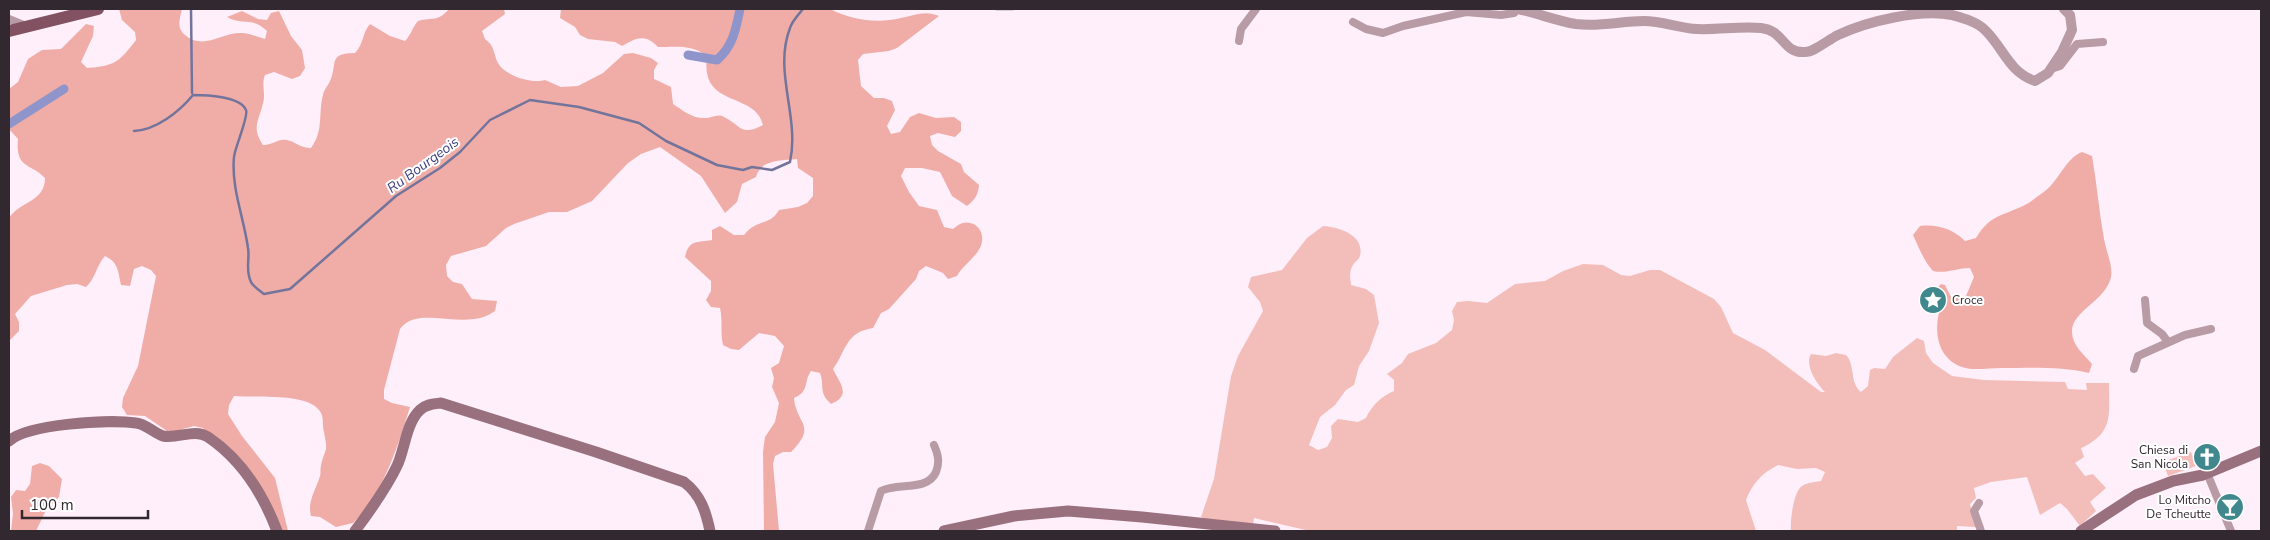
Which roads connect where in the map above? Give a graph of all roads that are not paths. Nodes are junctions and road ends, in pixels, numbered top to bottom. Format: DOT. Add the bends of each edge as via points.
graph roads {
  1 [pos="98,9"];
  2 [pos="1256,9"];
  3 [pos="1517,9"];
  4 [pos="2064,9"];
  5 [pos="9,19"];
  6 [pos="1353,22"];
  7 [pos="26,26"];
  8 [pos="9,31"];
  9 [pos="1239,41"];
  10 [pos="2103,42"];
  11 [pos="2051,69"];
  12 [pos="2145,300"];
  13 [pos="2211,329"];
  14 [pos="2168,342"];
  15 [pos="2134,369"];
  16 [pos="9,441"];
  17 [pos="934,445"];
  18 [pos="2261,451"];
  19 [pos="2207,473"];
  20 [pos="1979,502"];
  21 [pos="277,531"];
  22 [pos="356,531"];
  23 [pos="710,531"];
  24 [pos="868,531"];
  25 [pos="944,531"];
  26 [pos="1275,531"];
  27 [pos="1981,531"];
  28 [pos="2081,531"];
  29 [pos="2231,531"];
  1 -- 7 [label="main road"];
  2 -- 9 [label="street" via="1241,29"];
  3 -- 6 [label="street" via="1509,15 1478,12 1446,15 1383,33"];
  3 -- 11 [label="street" via="1575,24 1644,21 1696,28 1775,30 1790,49 1803,53 1841,34 1897,17 1944,14 1986,30 2022,76 2035,81"];
  4 -- 11 [label="street" via="2070,15 2072,30"];
  5 -- 7 [label="street"];
  7 -- 8 [label="main road"];
  10 -- 11 [label="street" via="2077,44 2060,66"];
  12 -- 14 [label="street" via="2147,323"];
  13 -- 14 [label="street"];
  14 -- 15 [label="street" via="2138,356"];
  16 -- 21 [label="main road" via="36,430 86,422 137,423 163,436 207,436 253,480"];
  17 -- 24 [label="street" via="938,456 933,478 925,483 881,490"];
  18 -- 19 [label="main road"];
  19 -- 28 [label="main road" via="2136,495"];
  19 -- 29 [label="street"];
  20 -- 27 [label="street" via="1974,510"];
  22 -- 23 [label="main road" via="396,468 411,423 419,410 442,403 679,480 691,487 702,504"];
  25 -- 26 [label="main road" via="1014,516 1068,511"];
}
